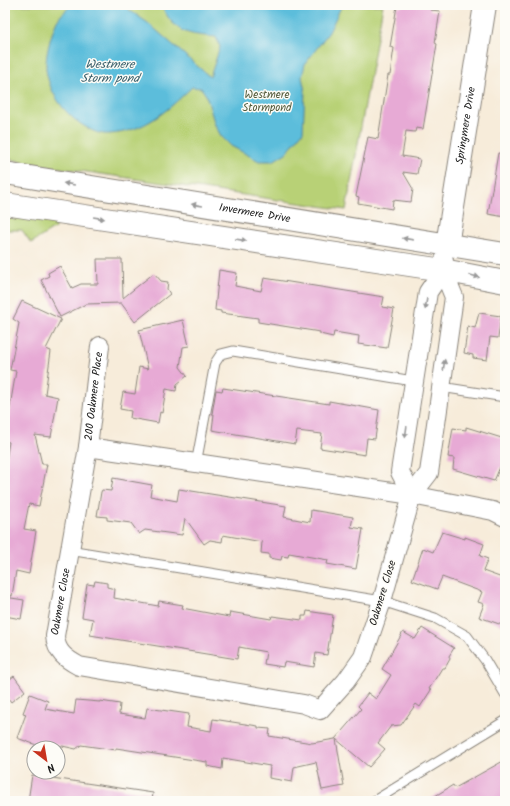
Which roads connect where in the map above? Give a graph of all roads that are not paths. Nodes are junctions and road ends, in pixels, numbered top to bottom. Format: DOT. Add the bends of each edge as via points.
graph roads {
  1 [pos="485,5"];
  2 [pos="5,173"];
  3 [pos="5,204"];
  4 [pos="447,245"];
  5 [pos="505,254"];
  6 [pos="443,270"];
  7 [pos="505,282"];
  8 [pos="100,346"];
  9 [pos="413,381"];
  10 [pos="441,387"];
  11 [pos="505,397"];
  12 [pos="88,447"];
  13 [pos="196,464"];
  14 [pos="412,495"];
  15 [pos="505,517"];
  16 [pos="69,550"];
  17 [pos="382,601"];
  18 [pos="505,694"];
  19 [pos="505,721"];
  20 [pos="374,801"];
  1 -- 4 [label="street, Springmere Drive"];
  4 -- 2 [label="street, Invermere Drive, one-way"];
  3 -- 6 [label="street, one-way"];
  4 -- 5 [label="street, Invermere Drive"];
  4 -- 6 [label="street"];
  6 -- 7 [label="street, one-way"];
  6 -- 9 [label="street, one-way" via="428,292"];
  10 -- 6 [label="street, Oakmere Close, one-way" via="454,297"];
  8 -- 12 [label="street, 200 Oakmere Place"];
  9 -- 13 [label="lane" via="233,351 221,354 215,363"];
  9 -- 14 [label="street, one-way" via="400,474"];
  10 -- 11 [label="lane"];
  10 -- 14 [label="street, Oakmere Close" via="429,473"];
  12 -- 13 [label="street"];
  12 -- 16 [label="street, Oakmere Close"];
  13 -- 14 [label="street"];
  14 -- 15 [label="street" via="493,511"];
  14 -- 17 [label="street, Oakmere Close"];
  16 -- 17 [label="lane"];
  16 -- 17 [label="street, Oakmere Close" via="55,636 59,652 67,659 80,666 304,704 320,710 363,657"];
  17 -- 18 [label="lane" via="435,618 467,636"];
  19 -- 20 [label="lane"];
}
